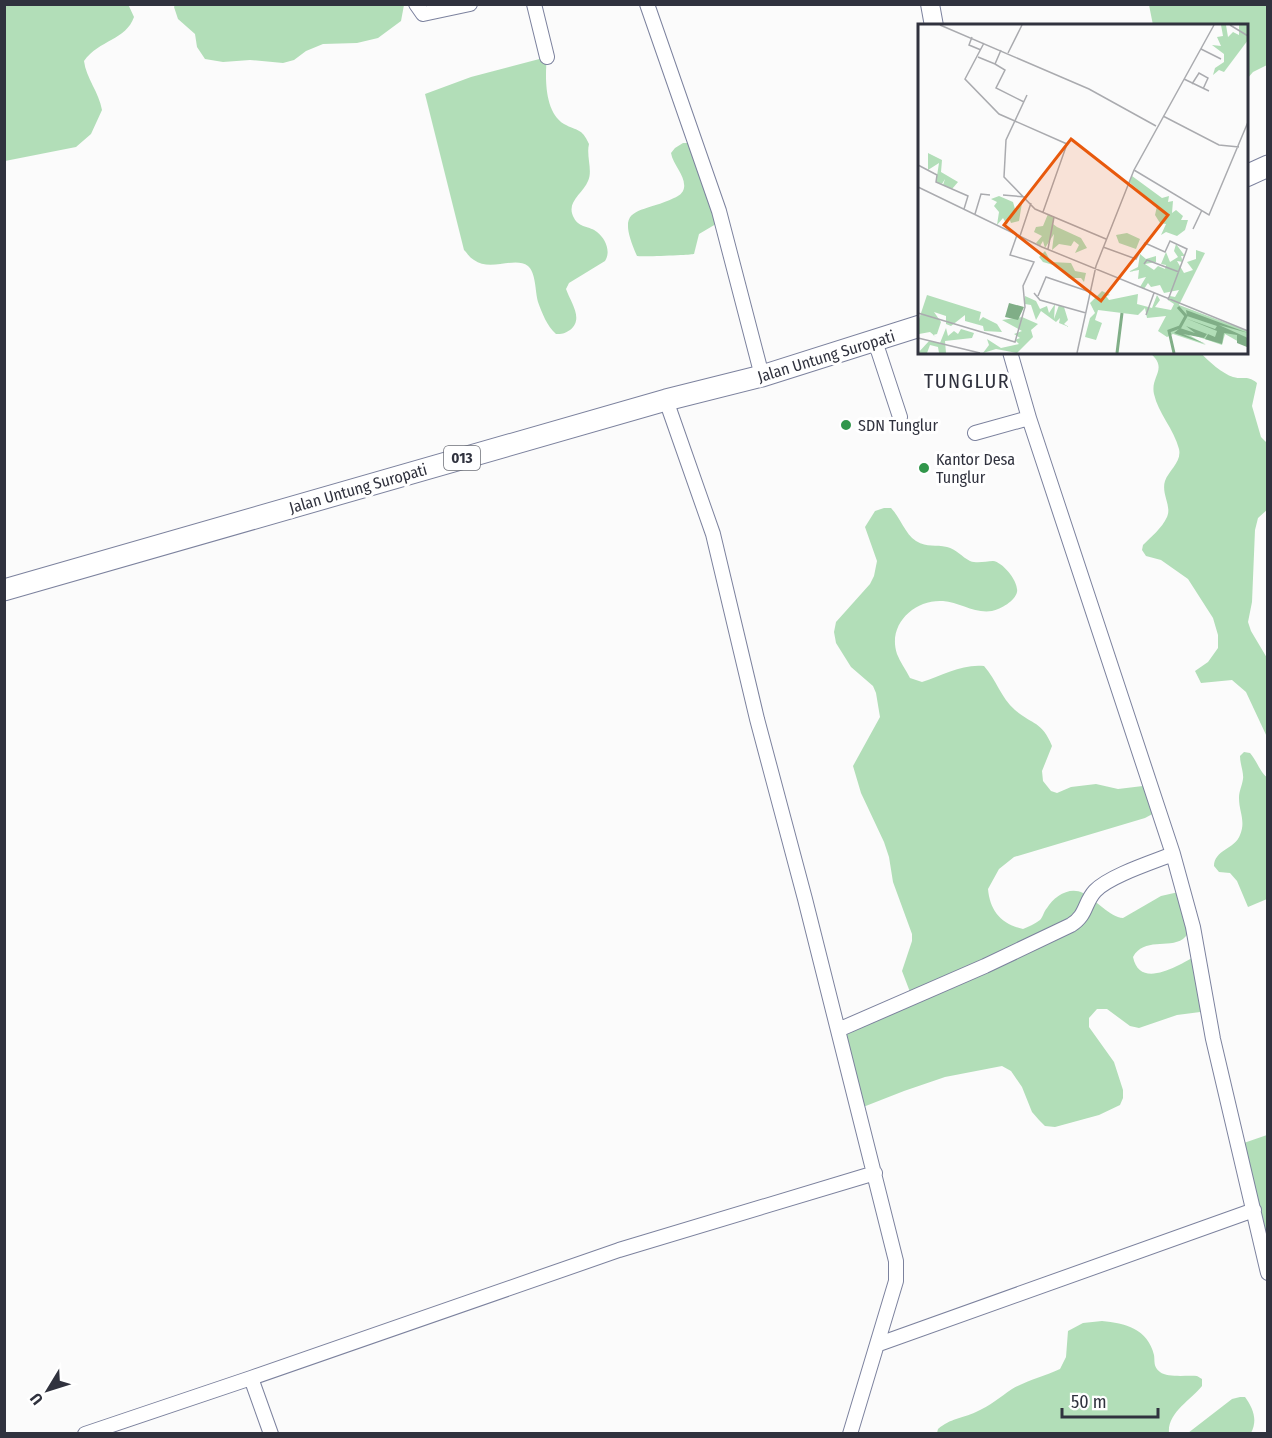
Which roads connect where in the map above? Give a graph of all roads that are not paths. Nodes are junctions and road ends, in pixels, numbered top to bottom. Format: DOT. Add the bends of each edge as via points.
graph roads {
  1 [pos="416,4"];
  2 [pos="470,4"];
  3 [pos="534,4"];
  4 [pos="647,4"];
  5 [pos="930,4"];
  6 [pos="934,24"];
  7 [pos="547,57"];
  8 [pos="1268,166"];
  9 [pos="1248,175"];
  10 [pos="918,327"];
  11 [pos="875,341"];
  12 [pos="1011,354"];
  13 [pos="762,376"];
  14 [pos="666,400"];
  15 [pos="900,417"];
  16 [pos="1029,418"];
  17 [pos="975,433"];
  18 [pos="4,590"];
  19 [pos="1173,854"];
  20 [pos="838,1030"];
  21 [pos="875,1173"];
  22 [pos="1254,1210"];
  23 [pos="1264,1244"];
  24 [pos="1268,1273"];
  25 [pos="879,1344"];
  26 [pos="251,1378"];
  27 [pos="852,1432"];
  28 [pos="85,1434"];
  29 [pos="271,1434"];
  1 -- 2 [label="street" via="423,14"];
  3 -- 7 [label="street"];
  4 -- 13 [label="street" via="719,211"];
  5 -- 6 [label="street"];
  8 -- 9 [label="main road"];
  10 -- 11 [label="main road, Jalan Untung Suropati / 013"];
  11 -- 13 [label="main road, Jalan Untung Suropati / 013"];
  11 -- 15 [label="street"];
  12 -- 16 [label="street"];
  13 -- 14 [label="main road, Jalan Untung Suropati / 013"];
  14 -- 18 [label="main road, Jalan Untung Suropati / 013"];
  14 -- 20 [label="street" via="713,534"];
  16 -- 17 [label="street"];
  16 -- 19 [label="street"];
  19 -- 20 [label="street" via="1109,880 1096,890 1081,919 1071,925"];
  19 -- 22 [label="street" via="1193,927 1213,1039"];
  20 -- 21 [label="street"];
  21 -- 25 [label="street" via="896,1262 896,1281"];
  21 -- 26 [label="street" via="619,1250"];
  22 -- 23 [label="street"];
  22 -- 25 [label="street"];
  23 -- 24 [label="street"];
  25 -- 27 [label="street"];
  26 -- 28 [label="street"];
  26 -- 29 [label="street"];
}
